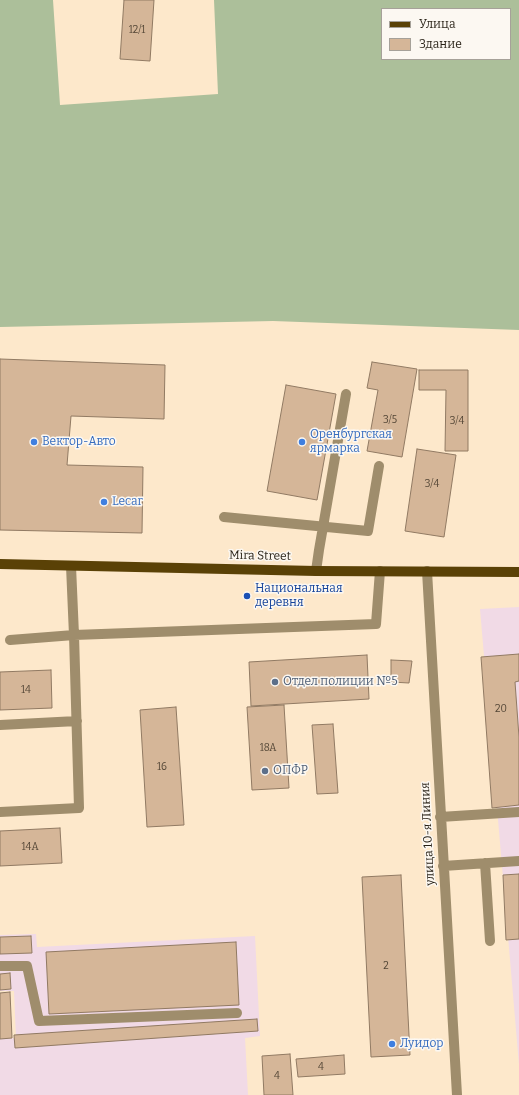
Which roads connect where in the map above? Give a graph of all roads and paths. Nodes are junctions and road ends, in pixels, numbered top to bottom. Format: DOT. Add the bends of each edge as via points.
graph roads {
  1 [pos="346,394"];
  2 [pos="379,466"];
  3 [pos="224,517"];
  4 [pos="323,526"];
  5 [pos="0,564"];
  6 [pos="71,566"];
  7 [pos="316,571"];
  8 [pos="380,571"];
  9 [pos="427,571"];
  10 [pos="519,572"];
  11 [pos="74,636"];
  12 [pos="10,640"];
  13 [pos="77,721"];
  14 [pos="0,725"];
  15 [pos="0,812"];
  16 [pos="519,812"];
  17 [pos="440,817"];
  18 [pos="519,861"];
  19 [pos="485,864"];
  20 [pos="443,866"];
  21 [pos="490,941"];
  22 [pos="0,966"];
  23 [pos="237,1013"];
  24 [pos="457,1095"];
  1 -- 4 [label="street"];
  2 -- 4 [label="street" via="368,531"];
  3 -- 4 [label="street"];
  4 -- 7 [label="street"];
  5 -- 6 [label="main road, Mira Street"];
  6 -- 7 [label="main road, Mira Street"];
  6 -- 11 [label="street"];
  7 -- 8 [label="main road, Mira Street"];
  8 -- 9 [label="main road, Mira Street"];
  8 -- 11 [label="street" via="376,624"];
  9 -- 10 [label="main road, Mira Street"];
  9 -- 17 [label="street, улица 10-я Линия"];
  11 -- 12 [label="street"];
  11 -- 13 [label="street"];
  13 -- 14 [label="street"];
  13 -- 15 [label="street" via="79,808"];
  16 -- 17 [label="street"];
  17 -- 20 [label="street, улица 10-я Линия"];
  18 -- 19 [label="street"];
  19 -- 20 [label="street"];
  19 -- 21 [label="street"];
  20 -- 24 [label="street, улица 10-я Линия"];
  22 -- 23 [label="street" via="27,966 39,1021"];
}
